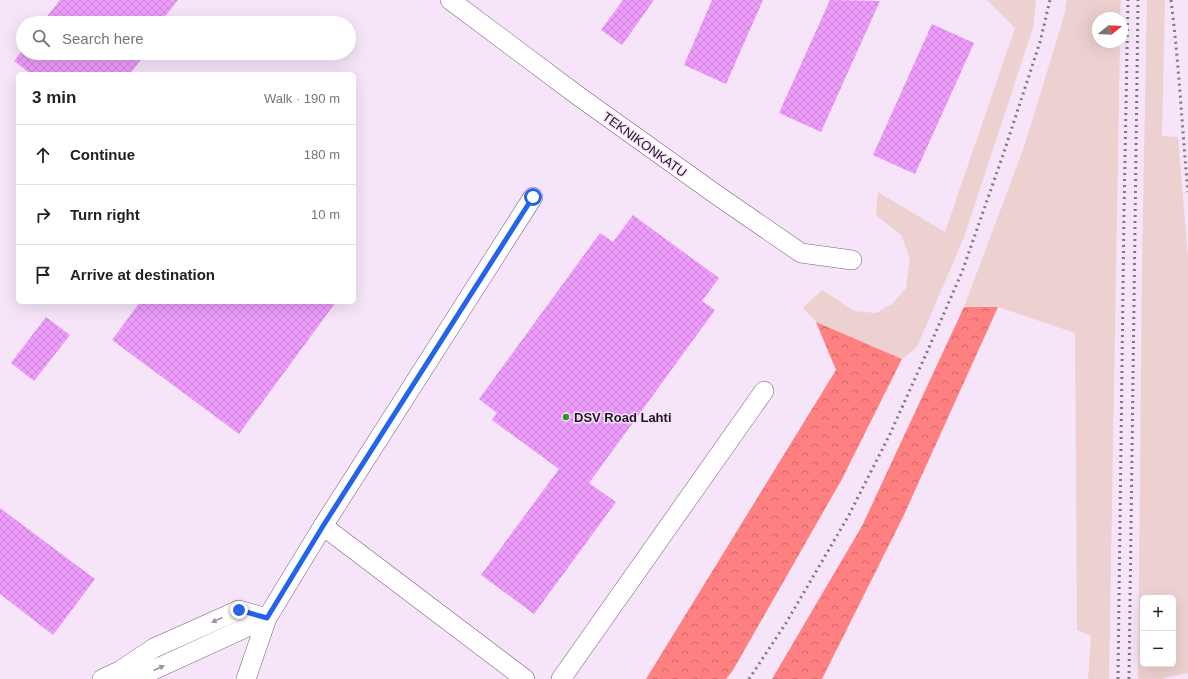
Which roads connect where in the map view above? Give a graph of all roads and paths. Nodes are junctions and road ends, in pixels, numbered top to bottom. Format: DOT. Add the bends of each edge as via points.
graph roads {
  1 [pos="450,0"];
  2 [pos="533,197"];
  3 [pos="852,260"];
  4 [pos="764,391"];
  5 [pos="323,526"];
  6 [pos="267,618"];
  7 [pos="102,679"];
  8 [pos="246,679"];
  9 [pos="524,679"];
  10 [pos="561,679"];
  1 -- 3 [label="street, TEKNIKONKATU" via="583,99 801,253"];
  2 -- 5 [label="street"];
  4 -- 10 [label="street"];
  5 -- 6 [label="street"];
  5 -- 9 [label="street"];
  6 -- 7 [label="street" via="147,673 121,670"];
  6 -- 8 [label="street"];
}
